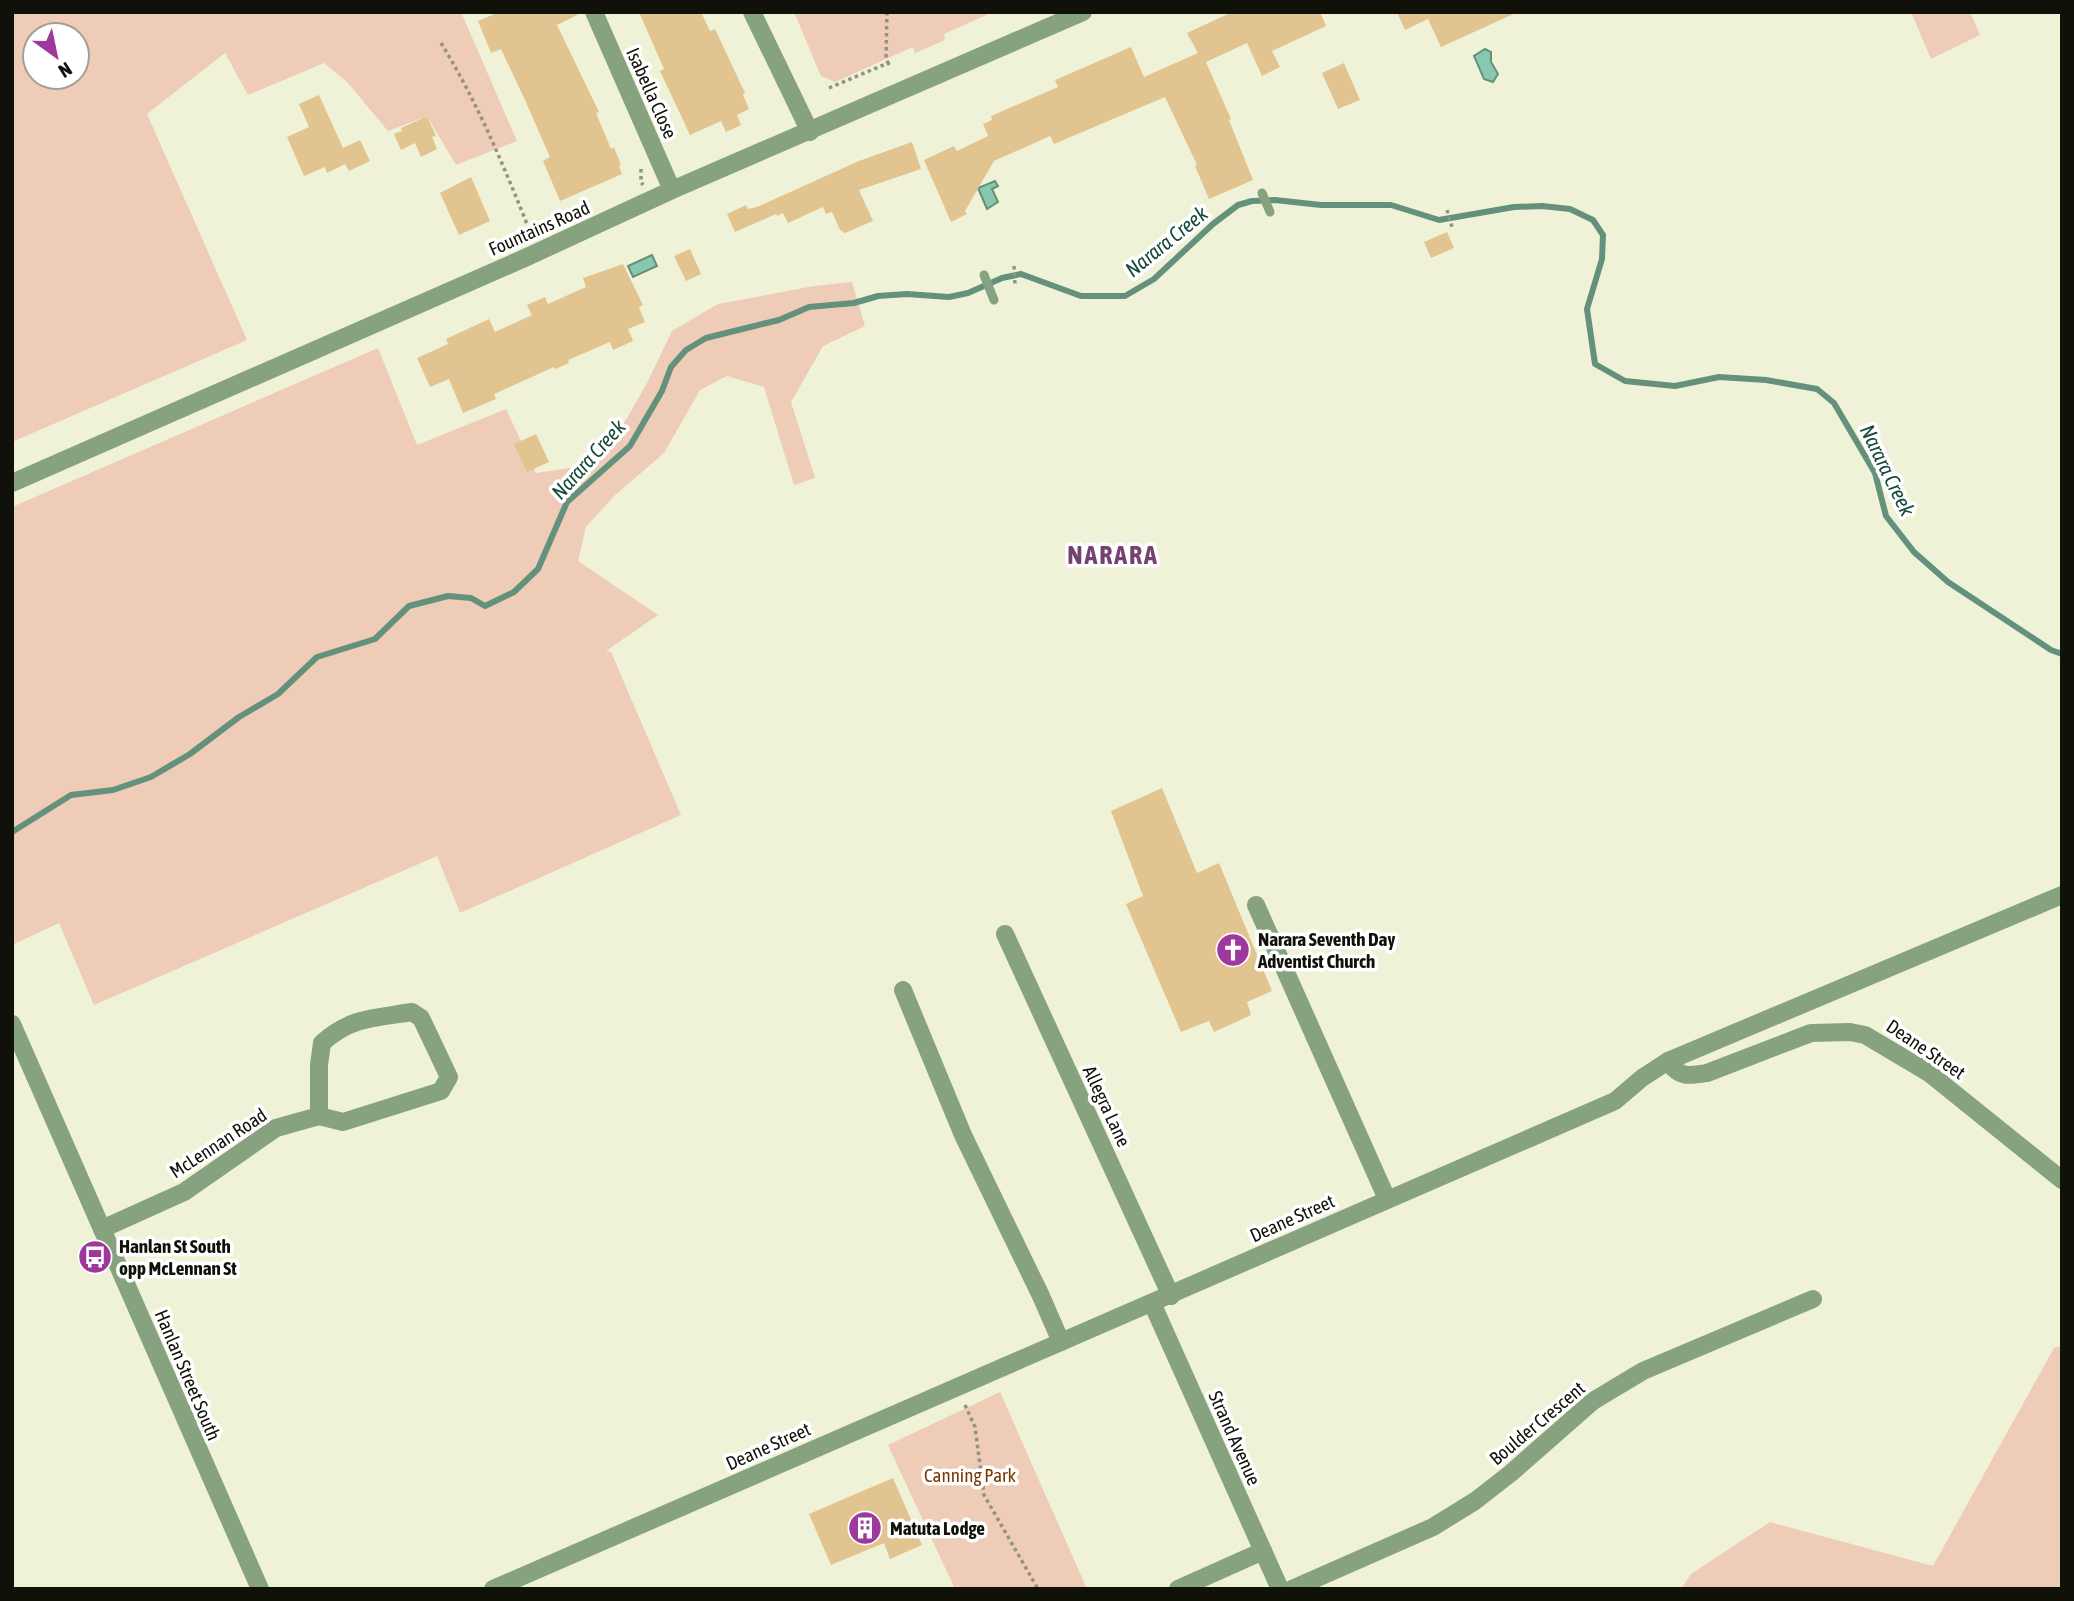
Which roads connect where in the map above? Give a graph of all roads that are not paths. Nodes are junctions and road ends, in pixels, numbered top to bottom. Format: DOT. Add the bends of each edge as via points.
graph roads {
  1 [pos="594,12"];
  2 [pos="752,12"];
  3 [pos="1083,12"];
  4 [pos="810,132"];
  5 [pos="672,190"];
  6 [pos="1262,193"];
  7 [pos="1270,212"];
  8 [pos="984,275"];
  9 [pos="994,300"];
  10 [pos="12,483"];
  11 [pos="2062,895"];
  12 [pos="1256,905"];
  13 [pos="1005,934"];
  14 [pos="903,990"];
  15 [pos="12,1024"];
  16 [pos="1668,1061"];
  17 [pos="319,1116"];
  18 [pos="2062,1180"];
  19 [pos="1387,1199"];
  20 [pos="102,1229"];
  21 [pos="1171,1296"];
  22 [pos="1813,1298"];
  23 [pos="1152,1303"];
  24 [pos="1060,1342"];
  25 [pos="1263,1550"];
  26 [pos="532,1572"];
  27 [pos="260,1589"];
  28 [pos="493,1589"];
  29 [pos="539,1589"];
  30 [pos="1178,1589"];
  31 [pos="1280,1589"];
  32 [pos="1292,1589"];
  1 -- 5 [label="street, Isabella Close"];
  2 -- 4 [label="street"];
  3 -- 4 [label="street, Fountains Road"];
  4 -- 5 [label="street, Fountains Road"];
  5 -- 10 [label="street, Fountains Road"];
  6 -- 7 [label="lane"];
  8 -- 9 [label="lane"];
  11 -- 16 [label="street, Deane Street"];
  12 -- 19 [label="street"];
  13 -- 21 [label="street, Allegra Lane"];
  14 -- 24 [label="street" via="963,1135"];
  15 -- 20 [label="street, Hanlan Street South"];
  16 -- 18 [label="street, Deane Street" via="1682,1076 1690,1076 1811,1033 1865,1035 1929,1073"];
  16 -- 19 [label="street, Deane Street" via="1615,1101"];
  17 -- 17 [label="street" via="343,1122 441,1091 449,1077 421,1018 412,1012 356,1021 322,1043"];
  17 -- 20 [label="street, McLennan Road" via="276,1128 184,1192"];
  19 -- 21 [label="street, Deane Street"];
  20 -- 27 [label="street, Hanlan Street South"];
  21 -- 23 [label="street, Deane Street"];
  22 -- 32 [label="street, Boulder Crescent" via="1643,1371 1592,1401 1475,1501 1433,1527"];
  23 -- 24 [label="street, Deane Street"];
  23 -- 25 [label="street, Strand Avenue"];
  24 -- 26 [label="street, Deane Street"];
  25 -- 30 [label="street"];
  25 -- 31 [label="street, Strand Avenue"];
  26 -- 28 [label="street, Deane Street"];
  26 -- 29 [label="street"];
}
